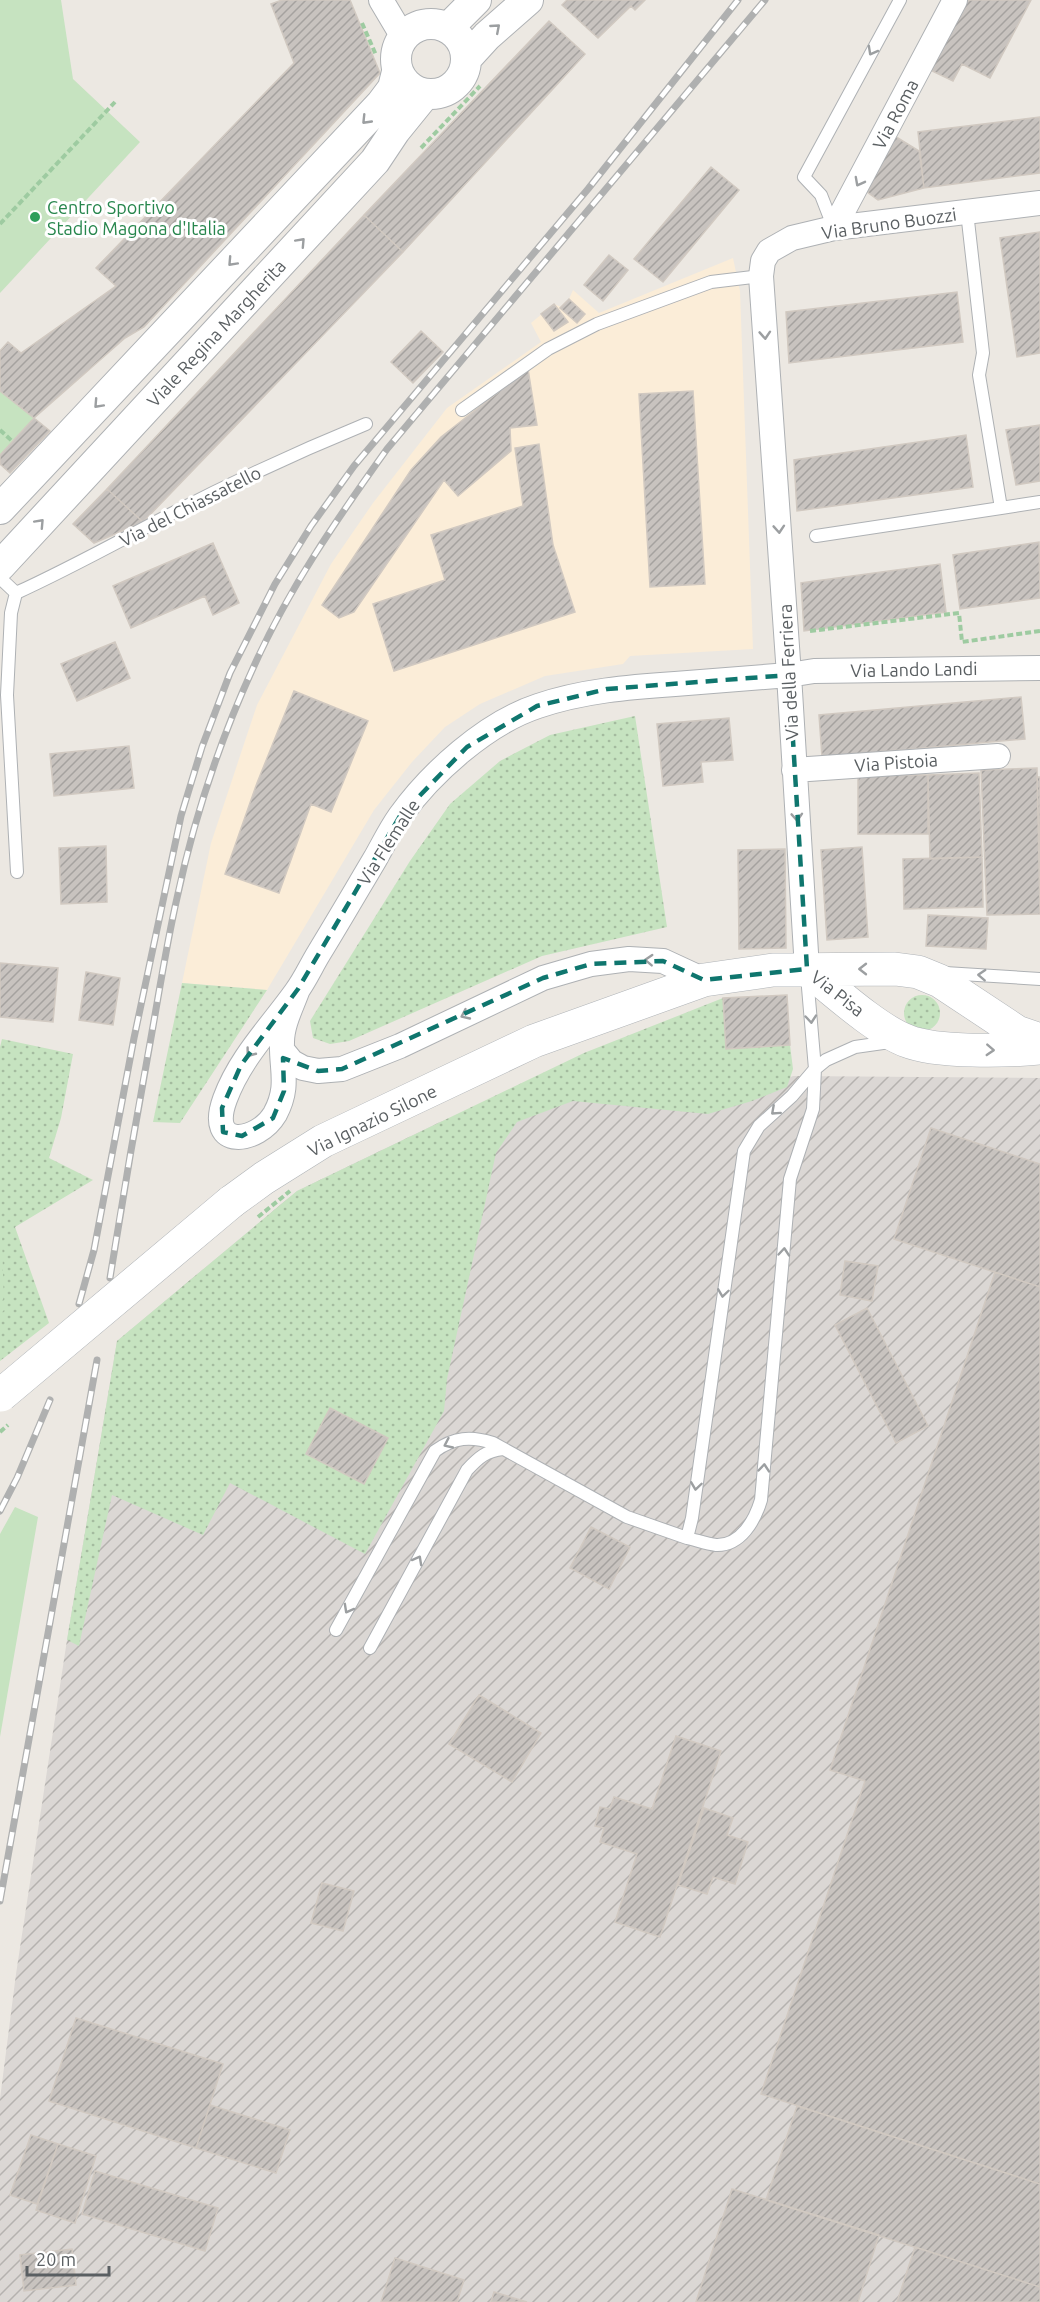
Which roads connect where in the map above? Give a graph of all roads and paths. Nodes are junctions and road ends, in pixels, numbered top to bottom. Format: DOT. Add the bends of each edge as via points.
graph roads {
  1 [pos="381,0"];
  2 [pos="476,0"];
  3 [pos="528,0"];
  4 [pos="900,0"];
  5 [pos="955,0"];
  6 [pos="448,28"];
  7 [pos="403,37"];
  8 [pos="466,59"];
  9 [pos="397,72"];
  10 [pos="425,94"];
  11 [pos="115,102"];
  12 [pos="1040,203"];
  13 [pos="967,212"];
  14 [pos="0,225"];
  15 [pos="834,228"];
  16 [pos="761,276"];
  17 [pos="462,410"];
  18 [pos="366,424"];
  19 [pos="0,430"];
  20 [pos="12,441"];
  21 [pos="1040,502"];
  22 [pos="1001,508"];
  23 [pos="0,509"];
  24 [pos="816,536"];
  25 [pos="0,566"];
  26 [pos="0,578"];
  27 [pos="16,593"];
  28 [pos="1040,631"];
  29 [pos="803,632"];
  30 [pos="1040,668"];
  31 [pos="789,675"];
  32 [pos="998,756"];
  33 [pos="794,770"];
  34 [pos="17,872"];
  35 [pos="807,969"];
  36 [pos="918,972"];
  37 [pos="1040,979"];
  38 [pos="704,980"];
  39 [pos="298,989"];
  40 [pos="960,996"];
  41 [pos="1040,1040"];
  42 [pos="905,1041"];
  43 [pos="940,1047"];
  44 [pos="1040,1048"];
  45 [pos="283,1052"];
  46 [pos="815,1069"];
  47 [pos="298,1186"];
  48 [pos="290,1191"];
  49 [pos="0,1395"];
  50 [pos="503,1449"];
  51 [pos="687,1538"];
  52 [pos="336,1630"];
  53 [pos="370,1648"];
  1 -- 7 [label="street"];
  2 -- 6 [label="street"];
  8 -- 3 [label="street, one-way"];
  4 -- 15 [label="lane, one-way" via="804,177 821,195"];
  5 -- 15 [label="street, Via Roma, one-way"];
  6 -- 7 [label="street" via="424,25"];
  6 -- 8 [label="street" via="464,47"];
  7 -- 9 [label="street, Viale Regina Margherita" via="397,48"];
  8 -- 10 [label="street" via="458,82 449,90"];
  9 -- 10 [label="street" via="413,90"];
  9 -- 23 [label="street, Viale Regina Margherita, one-way" via="393,88 381,104"];
  25 -- 10 [label="street, Viale Regina Margherita, one-way" via="375,161"];
  11 -- 14 [label="path"];
  12 -- 13 [label="street, Via Bruno Buozzi"];
  13 -- 15 [label="street, Via Bruno Buozzi"];
  13 -- 22 [label="lane" via="983,353 979,375"];
  15 -- 16 [label="street, Via Bruno Buozzi" via="792,238 769,251"];
  16 -- 17 [label="lane" via="711,282 597,324 548,349"];
  16 -- 31 [label="street, Via della Ferriera, one-way"];
  18 -- 27 [label="lane, Via del Chiassatello" via="289,455"];
  19 -- 20 [label="path"];
  21 -- 22 [label="lane"];
  22 -- 24 [label="lane"];
  26 -- 27 [label="lane"];
  27 -- 34 [label="lane" via="11,613 7,695"];
  28 -- 29 [label="path" via="962,642 959,613"];
  30 -- 31 [label="street, Via Lando Landi" via="814,671"];
  31 -- 33 [label="street, Via della Ferriera"];
  31 -- 39 [label="street, Via Flemalle" via="607,689 537,706 503,722 432,778 400,816"];
  32 -- 33 [label="street, Via Pistoia"];
  33 -- 35 [label="street, Via della Ferriera, one-way"];
  36 -- 35 [label="main road, Via Pisa, one-way"];
  35 -- 38 [label="main road, Via Ignazio Silone" via="773,969"];
  35 -- 42 [label="main road, Via Pisa"];
  35 -- 46 [label="lane, Via della Ferriera, one-way"];
  37 -- 36 [label="lane, one-way"];
  36 -- 40 [label="main road, Via Pisa" via="940,981"];
  38 -- 45 [label="street, one-way" via="663,961 629,959 591,964 543,978 342,1069 303,1068"];
  38 -- 49 [label="main road, Via Ignazio Silone, bridge" via="534,1041 323,1141 231,1202"];
  39 -- 45 [label="street, Via Flemalle" via="285,1025"];
  39 -- 45 [label="street, Via Flemalle, one-way" via="235,1076 222,1108 220,1122 224,1132 242,1136 273,1118 284,1091"];
  40 -- 41 [label="main road, Via Pisa" via="1017,1032"];
  40 -- 43 [label="main road" via="958,1025"];
  42 -- 43 [label="main road, Via Pisa"];
  42 -- 46 [label="lane" via="855,1047"];
  43 -- 44 [label="main road, Via Pisa, one-way" via="1010,1051"];
  46 -- 51 [label="lane, one-way" via="759,1126 744,1151"];
  51 -- 46 [label="lane, Via della Ferriera, one-way" via="717,1545 728,1543 751,1525 761,1500 790,1179 813,1109"];
  47 -- 48 [label="path"];
  50 -- 51 [label="lane, Via della Ferriera" via="627,1517"];
  50 -- 52 [label="lane, Via della Ferriera, one-way" via="468,1438 444,1444 435,1451"];
  53 -- 50 [label="lane, one-way" via="467,1470 479,1456"];
}
